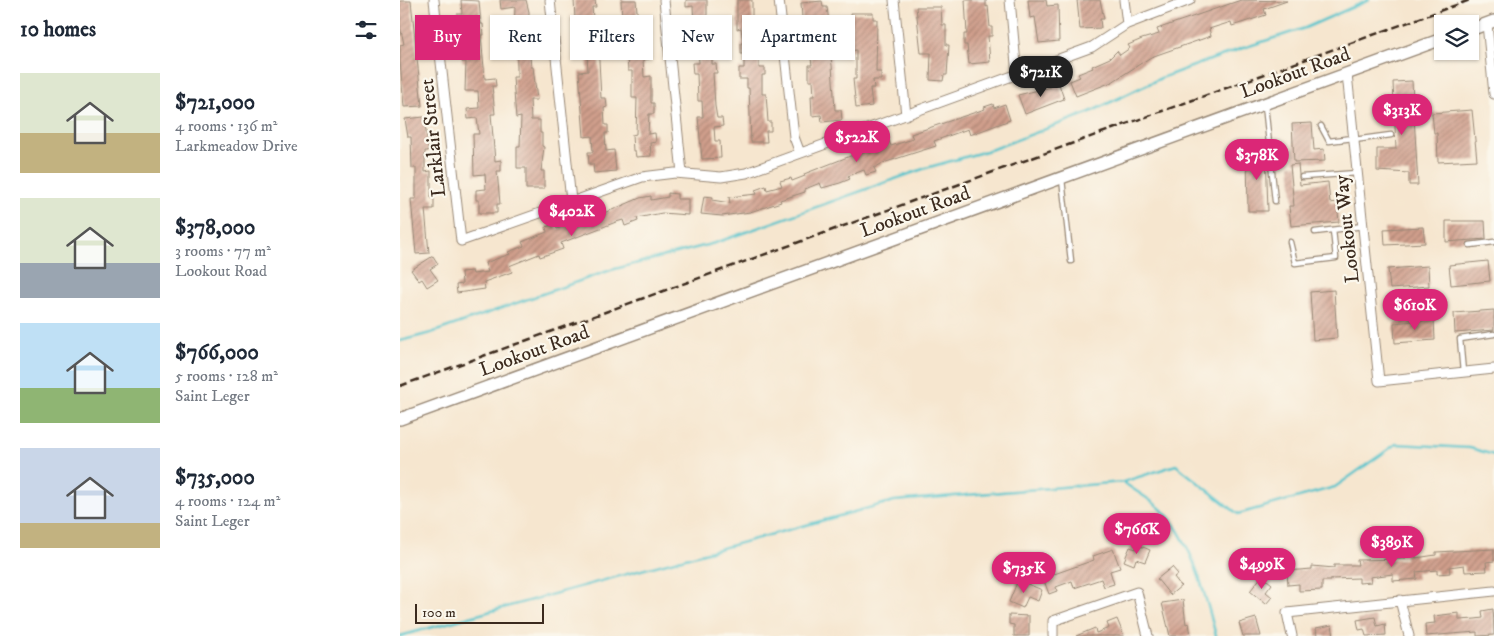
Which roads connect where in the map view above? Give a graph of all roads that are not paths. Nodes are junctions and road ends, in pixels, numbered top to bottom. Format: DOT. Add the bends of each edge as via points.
graph roads {
  1 [pos="434,0"];
  2 [pos="550,0"];
  3 [pos="664,0"];
  4 [pos="779,0"];
  5 [pos="894,0"];
  6 [pos="1010,0"];
  7 [pos="1124,0"];
  8 [pos="1190,0"];
  9 [pos="1490,22"];
  10 [pos="1127,24"];
  11 [pos="1434,42"];
  12 [pos="1346,74"];
  13 [pos="1017,75"];
  14 [pos="1494,94"];
  15 [pos="1264,104"];
  16 [pos="906,115"];
  17 [pos="1321,126"];
  18 [pos="1391,136"];
  19 [pos="1353,139"];
  20 [pos="800,153"];
  21 [pos="1357,173"];
  22 [pos="682,174"];
  23 [pos="1302,177"];
  24 [pos="1062,178"];
  25 [pos="572,201"];
  26 [pos="1275,201"];
  27 [pos="1363,226"];
  28 [pos="1333,230"];
  29 [pos="1315,232"];
  30 [pos="1290,242"];
  31 [pos="1494,242"];
  32 [pos="1470,245"];
  33 [pos="1071,261"];
  34 [pos="1494,334"];
  35 [pos="1494,369"];
  36 [pos="1463,372"];
  37 [pos="400,419"];
  38 [pos="1494,591"];
  39 [pos="1400,600"];
  40 [pos="1053,636"];
  41 [pos="1148,636"];
  42 [pos="1292,636"];
  43 [pos="1409,636"];
  1 -- 25 [label="street, Larklair Street" via="461,242"];
  2 -- 25 [label="street"];
  3 -- 22 [label="street"];
  4 -- 20 [label="street" via="794,137"];
  5 -- 16 [label="street"];
  6 -- 13 [label="street"];
  7 -- 10 [label="street"];
  8 -- 10 [label="street"];
  9 -- 14 [label="street"];
  10 -- 13 [label="street" via="1092,47"];
  11 -- 12 [label="street, Lookout Road"];
  12 -- 15 [label="street, Lookout Road"];
  12 -- 19 [label="street, Lookout Way"];
  13 -- 16 [label="street"];
  15 -- 24 [label="street, Lookout Road"];
  15 -- 26 [label="lane"];
  16 -- 20 [label="street"];
  17 -- 19 [label="lane" via="1329,141"];
  18 -- 19 [label="lane"];
  19 -- 21 [label="street, Lookout Way"];
  20 -- 22 [label="street" via="734,176"];
  21 -- 23 [label="lane"];
  21 -- 27 [label="street, Lookout Way"];
  22 -- 25 [label="street" via="642,177"];
  24 -- 33 [label="lane"];
  24 -- 37 [label="street, Lookout Road"];
  27 -- 28 [label="lane"];
  27 -- 36 [label="street, Lookout Way" via="1379,381"];
  28 -- 29 [label="lane"];
  28 -- 30 [label="lane" via="1336,258 1295,263"];
  31 -- 32 [label="lane"];
  34 -- 36 [label="lane" via="1460,339"];
  35 -- 36 [label="street"];
  38 -- 39 [label="street"];
  39 -- 42 [label="street" via="1287,613"];
  39 -- 43 [label="street"];
  40 -- 41 [label="street" via="1053,621 1137,592"];
}
